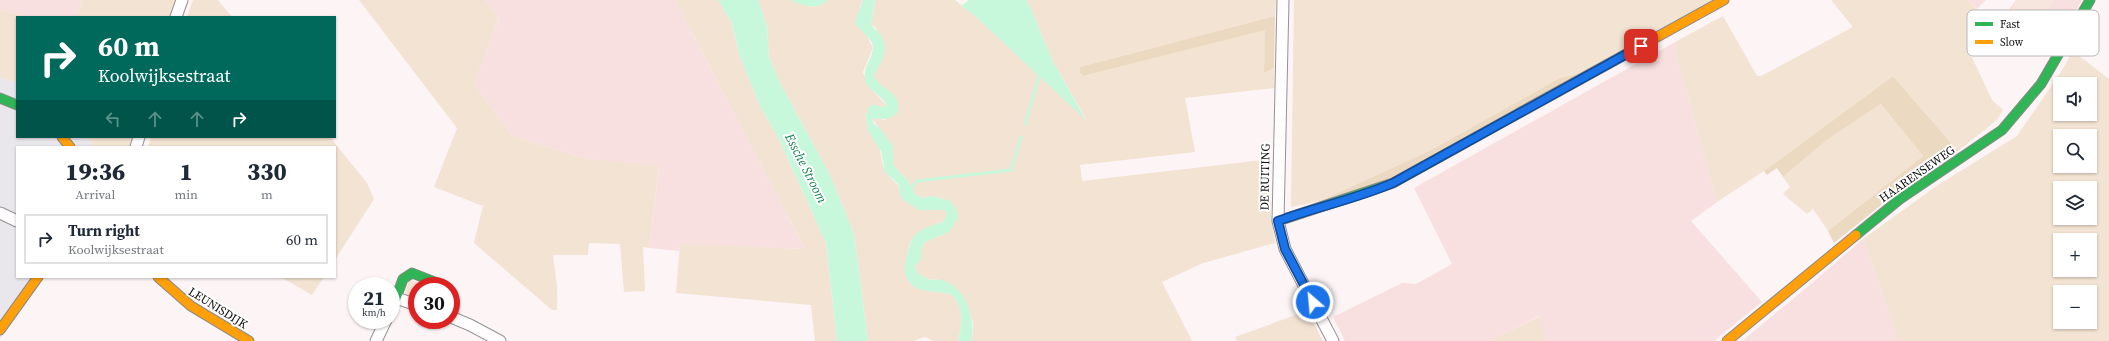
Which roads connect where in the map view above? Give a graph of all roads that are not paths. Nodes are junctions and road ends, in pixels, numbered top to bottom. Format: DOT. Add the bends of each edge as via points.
graph roads {
  1 [pos="182,0"];
  2 [pos="1283,0"];
  3 [pos="1724,0"];
  4 [pos="2090,0"];
  5 [pos="2084,10"];
  6 [pos="176,16"];
  7 [pos="2057,56"];
  8 [pos="0,98"];
  9 [pos="16,105"];
  10 [pos="63,138"];
  11 [pos="69,146"];
  12 [pos="0,213"];
  13 [pos="16,221"];
  14 [pos="1278,221"];
  15 [pos="420,277"];
  16 [pos="37,278"];
  17 [pos="159,278"];
  18 [pos="400,287"];
  19 [pos="460,321"];
  20 [pos="382,329"];
  21 [pos="0,330"];
  22 [pos="250,341"];
  23 [pos="376,341"];
  24 [pos="500,341"];
  25 [pos="1333,341"];
  26 [pos="1727,341"];
  1 -- 6 [label="street"];
  2 -- 14 [label="street, DE RUITING"];
  3 -- 14 [label="street" via="1393,183 1373,192"];
  4 -- 5 [label="street, HAARENSEWEG"];
  7 -- 26 [label="street, HAARENSEWEG" via="2041,84 2006,126 1890,207"];
  8 -- 9 [label="street"];
  10 -- 11 [label="street"];
  12 -- 13 [label="street"];
  14 -- 25 [label="street, DE RUITING" via="1285,249"];
  15 -- 18 [label="street" via="412,274 403,279"];
  16 -- 21 [label="street"];
  17 -- 22 [label="street, LEUNISDIJK" via="191,306"];
  19 -- 24 [label="street"];
  20 -- 23 [label="street"];
}
